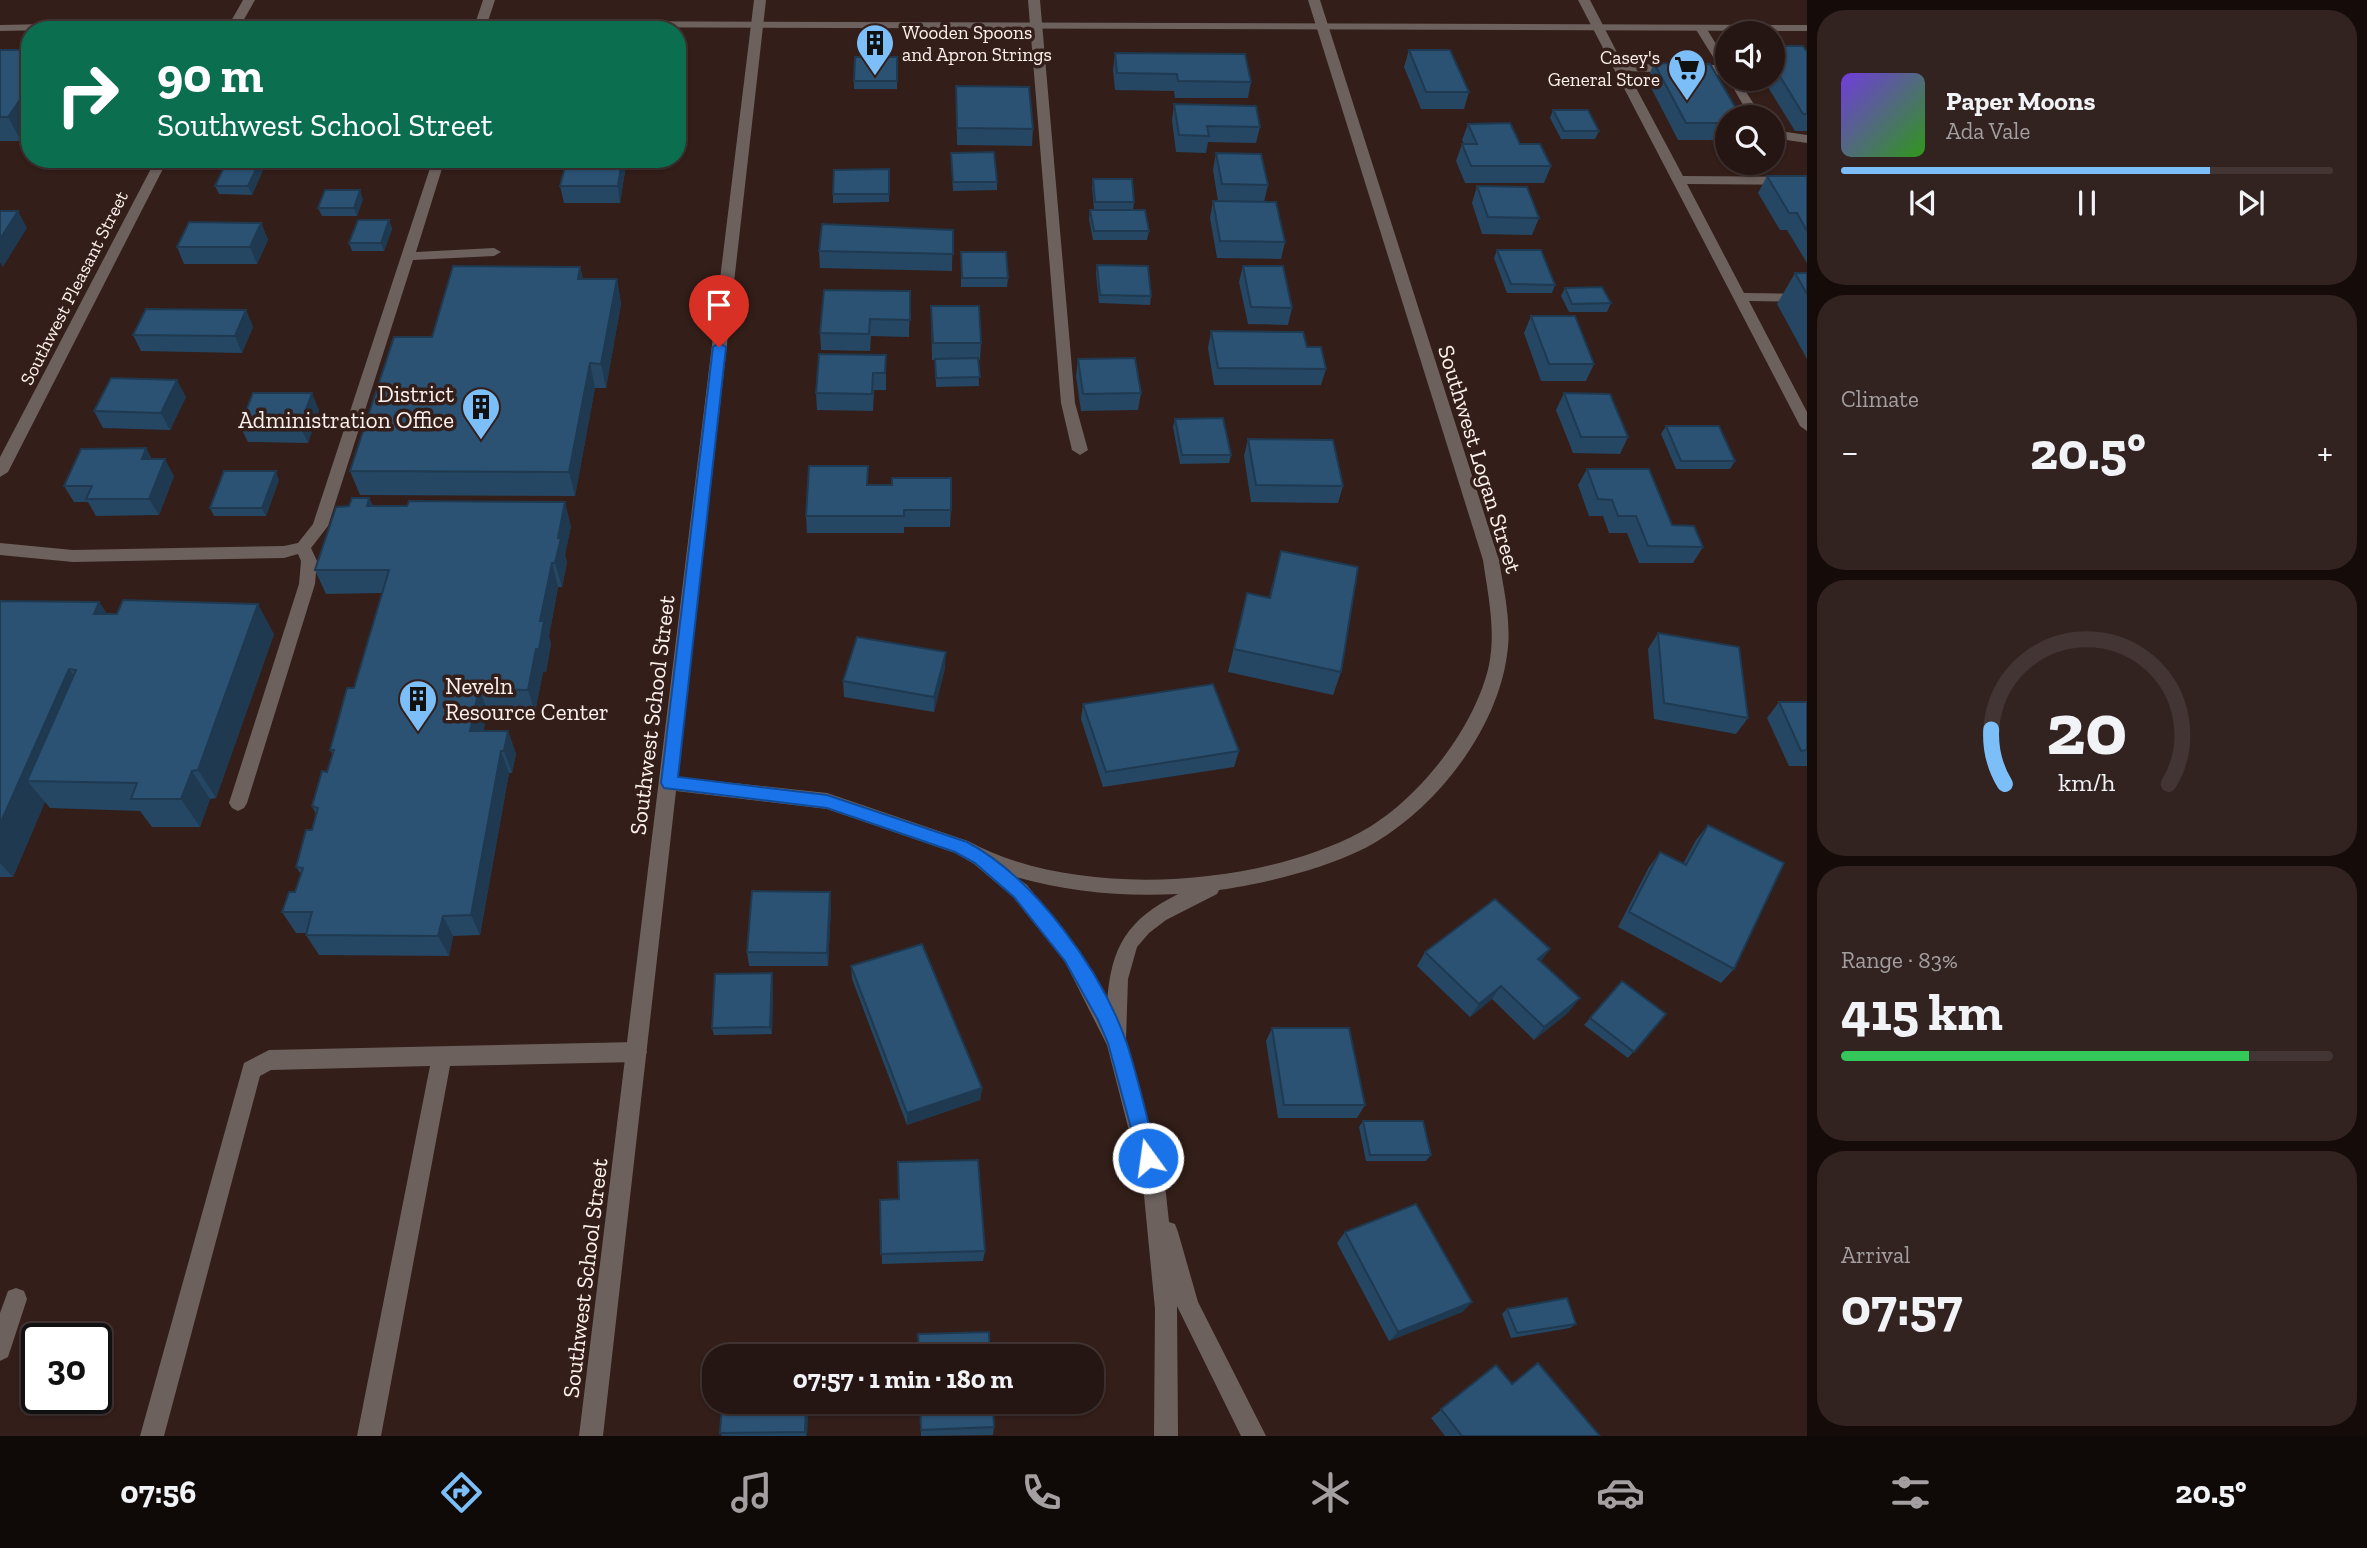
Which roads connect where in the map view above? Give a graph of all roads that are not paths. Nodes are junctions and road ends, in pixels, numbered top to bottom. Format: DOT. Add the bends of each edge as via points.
graph roads {
  1 [pos="249,0"];
  2 [pos="489,0"];
  3 [pos="760,0"];
  4 [pos="1034,0"];
  5 [pos="1314,0"];
  6 [pos="1584,0"];
  7 [pos="237,21"];
  8 [pos="482,21"];
  9 [pos="1037,24"];
  10 [pos="756,25"];
  11 [pos="686,26"];
  12 [pos="21,27"];
  13 [pos="1322,27"];
  14 [pos="1598,27"];
  15 [pos="0,28"];
  16 [pos="1701,28"];
  17 [pos="1807,28"];
  18 [pos="1715,51"];
  19 [pos="1618,67"];
  20 [pos="1715,72"];
  21 [pos="1785,136"];
  22 [pos="1807,139"];
  23 [pos="157,168"];
  24 [pos="436,168"];
  25 [pos="1678,180"];
  26 [pos="1807,181"];
  27 [pos="494,252"];
  28 [pos="408,256"];
  29 [pos="1740,298"];
  30 [pos="1807,298"];
  31 [pos="1807,426"];
  32 [pos="1080,450"];
  33 [pos="0,472"];
  34 [pos="303,547"];
  35 [pos="0,549"];
  36 [pos="669,783"];
  37 [pos="238,803"];
  38 [pos="981,858"];
  39 [pos="1220,883"];
  40 [pos="1117,1043"];
  41 [pos="637,1052"];
  42 [pos="442,1056"];
  43 [pos="1154,1185"];
  44 [pos="16,1299"];
  45 [pos="0,1349"];
  46 [pos="152,1436"];
  47 [pos="369,1436"];
  48 [pos="591,1436"];
  49 [pos="1166,1436"];
  50 [pos="1254,1436"];
  1 -- 7 [label="street"];
  2 -- 8 [label="street"];
  3 -- 10 [label="street, Southwest School Street"];
  4 -- 9 [label="street"];
  5 -- 13 [label="street, Southwest Logan Street"];
  6 -- 14 [label="street"];
  9 -- 10 [label="street"];
  9 -- 13 [label="street"];
  9 -- 32 [label="street" via="1060,333 1068,403"];
  10 -- 11 [label="street"];
  10 -- 36 [label="street, Southwest School Street"];
  12 -- 15 [label="street"];
  13 -- 14 [label="street"];
  13 -- 39 [label="street, Southwest Logan Street" via="1491,560 1500,620 1497,666 1482,709 1458,754 1421,795 1369,837 1304,864"];
  14 -- 16 [label="street"];
  14 -- 19 [label="street"];
  16 -- 17 [label="street"];
  16 -- 18 [label="street"];
  19 -- 20 [label="street"];
  19 -- 25 [label="street"];
  21 -- 22 [label="street"];
  23 -- 33 [label="street, Southwest Pleasant Street"];
  24 -- 28 [label="street"];
  25 -- 26 [label="street"];
  25 -- 29 [label="street"];
  27 -- 28 [label="street"];
  28 -- 34 [label="street" via="320,526"];
  29 -- 30 [label="street"];
  29 -- 31 [label="street"];
  34 -- 35 [label="street" via="284,552 73,556"];
  34 -- 37 [label="street" via="309,561 307,584"];
  36 -- 38 [label="street" via="827,802 961,847"];
  36 -- 41 [label="street, Southwest School Street"];
  38 -- 39 [label="street, Southwest Logan Street" via="1048,877 1103,884"];
  38 -- 40 [label="street" via="1020,891 1072,956"];
  39 -- 40 [label="street" via="1137,929 1124,950 1117,990"];
  40 -- 43 [label="street"];
  41 -- 42 [label="street"];
  41 -- 48 [label="street, Southwest School Street"];
  42 -- 46 [label="street" via="269,1060 251,1070"];
  42 -- 47 [label="street"];
  43 -- 49 [label="street" via="1166,1309"];
  43 -- 50 [label="street" via="1188,1304"];
  44 -- 45 [label="street"];
}
